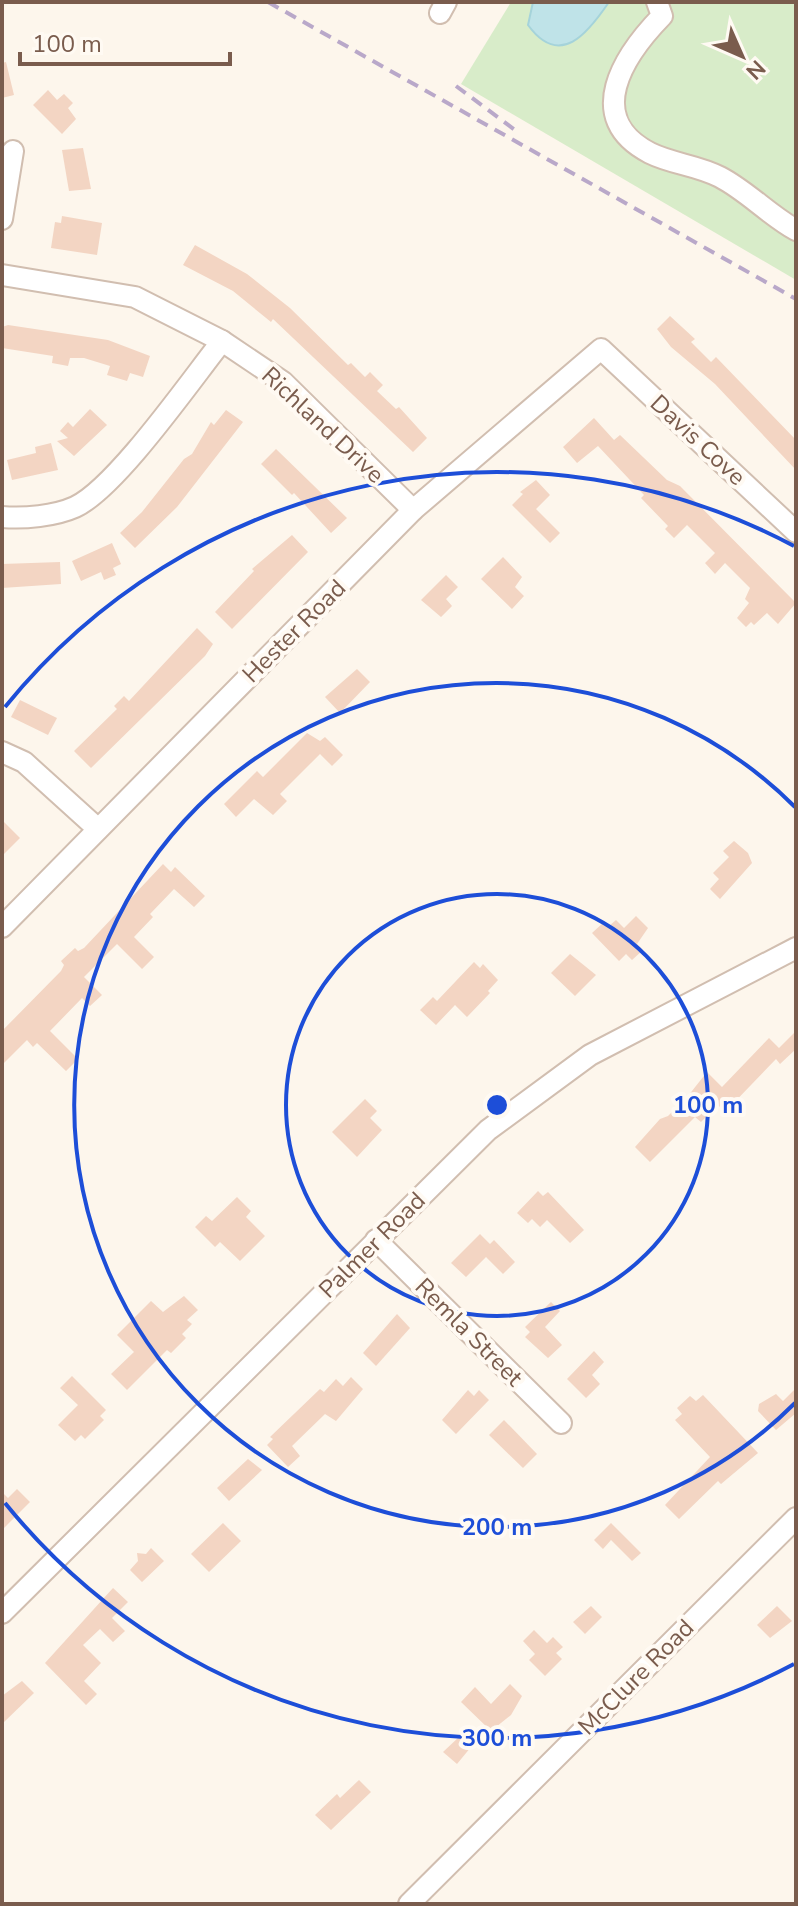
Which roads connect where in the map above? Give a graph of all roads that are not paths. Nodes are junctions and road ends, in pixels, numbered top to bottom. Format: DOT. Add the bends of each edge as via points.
graph roads {
  1 [pos="657,2"];
  2 [pos="13,151"];
  3 [pos="2,219"];
  4 [pos="796,230"];
  5 [pos="2,275"];
  6 [pos="222,341"];
  7 [pos="601,349"];
  8 [pos="413,510"];
  9 [pos="2,517"];
  10 [pos="796,532"];
  11 [pos="2,752"];
  12 [pos="98,829"];
  13 [pos="2,927"];
  14 [pos="796,948"];
  15 [pos="376,1240"];
  16 [pos="561,1423"];
  17 [pos="796,1518"];
  18 [pos="2,1613"];
  19 [pos="409,1904"];
  1 -- 4 [label="street" via="662,16 641,37 613,86 621,126 631,142 720,177"];
  2 -- 3 [label="street"];
  5 -- 6 [label="street, Richland Drive" via="135,297"];
  6 -- 8 [label="street, Richland Drive" via="283,382"];
  6 -- 9 [label="street" via="101,487 76,507 20,519"];
  7 -- 8 [label="street, Hester Road"];
  7 -- 10 [label="street, Davis Cove"];
  8 -- 12 [label="street, Hester Road"];
  11 -- 12 [label="street" via="24,762"];
  12 -- 13 [label="street, Hester Road"];
  14 -- 15 [label="street, Palmer Road" via="590,1055 488,1130"];
  15 -- 16 [label="street, Remla Street"];
  15 -- 18 [label="street, Palmer Road"];
  17 -- 19 [label="street, McClure Road"];
}
